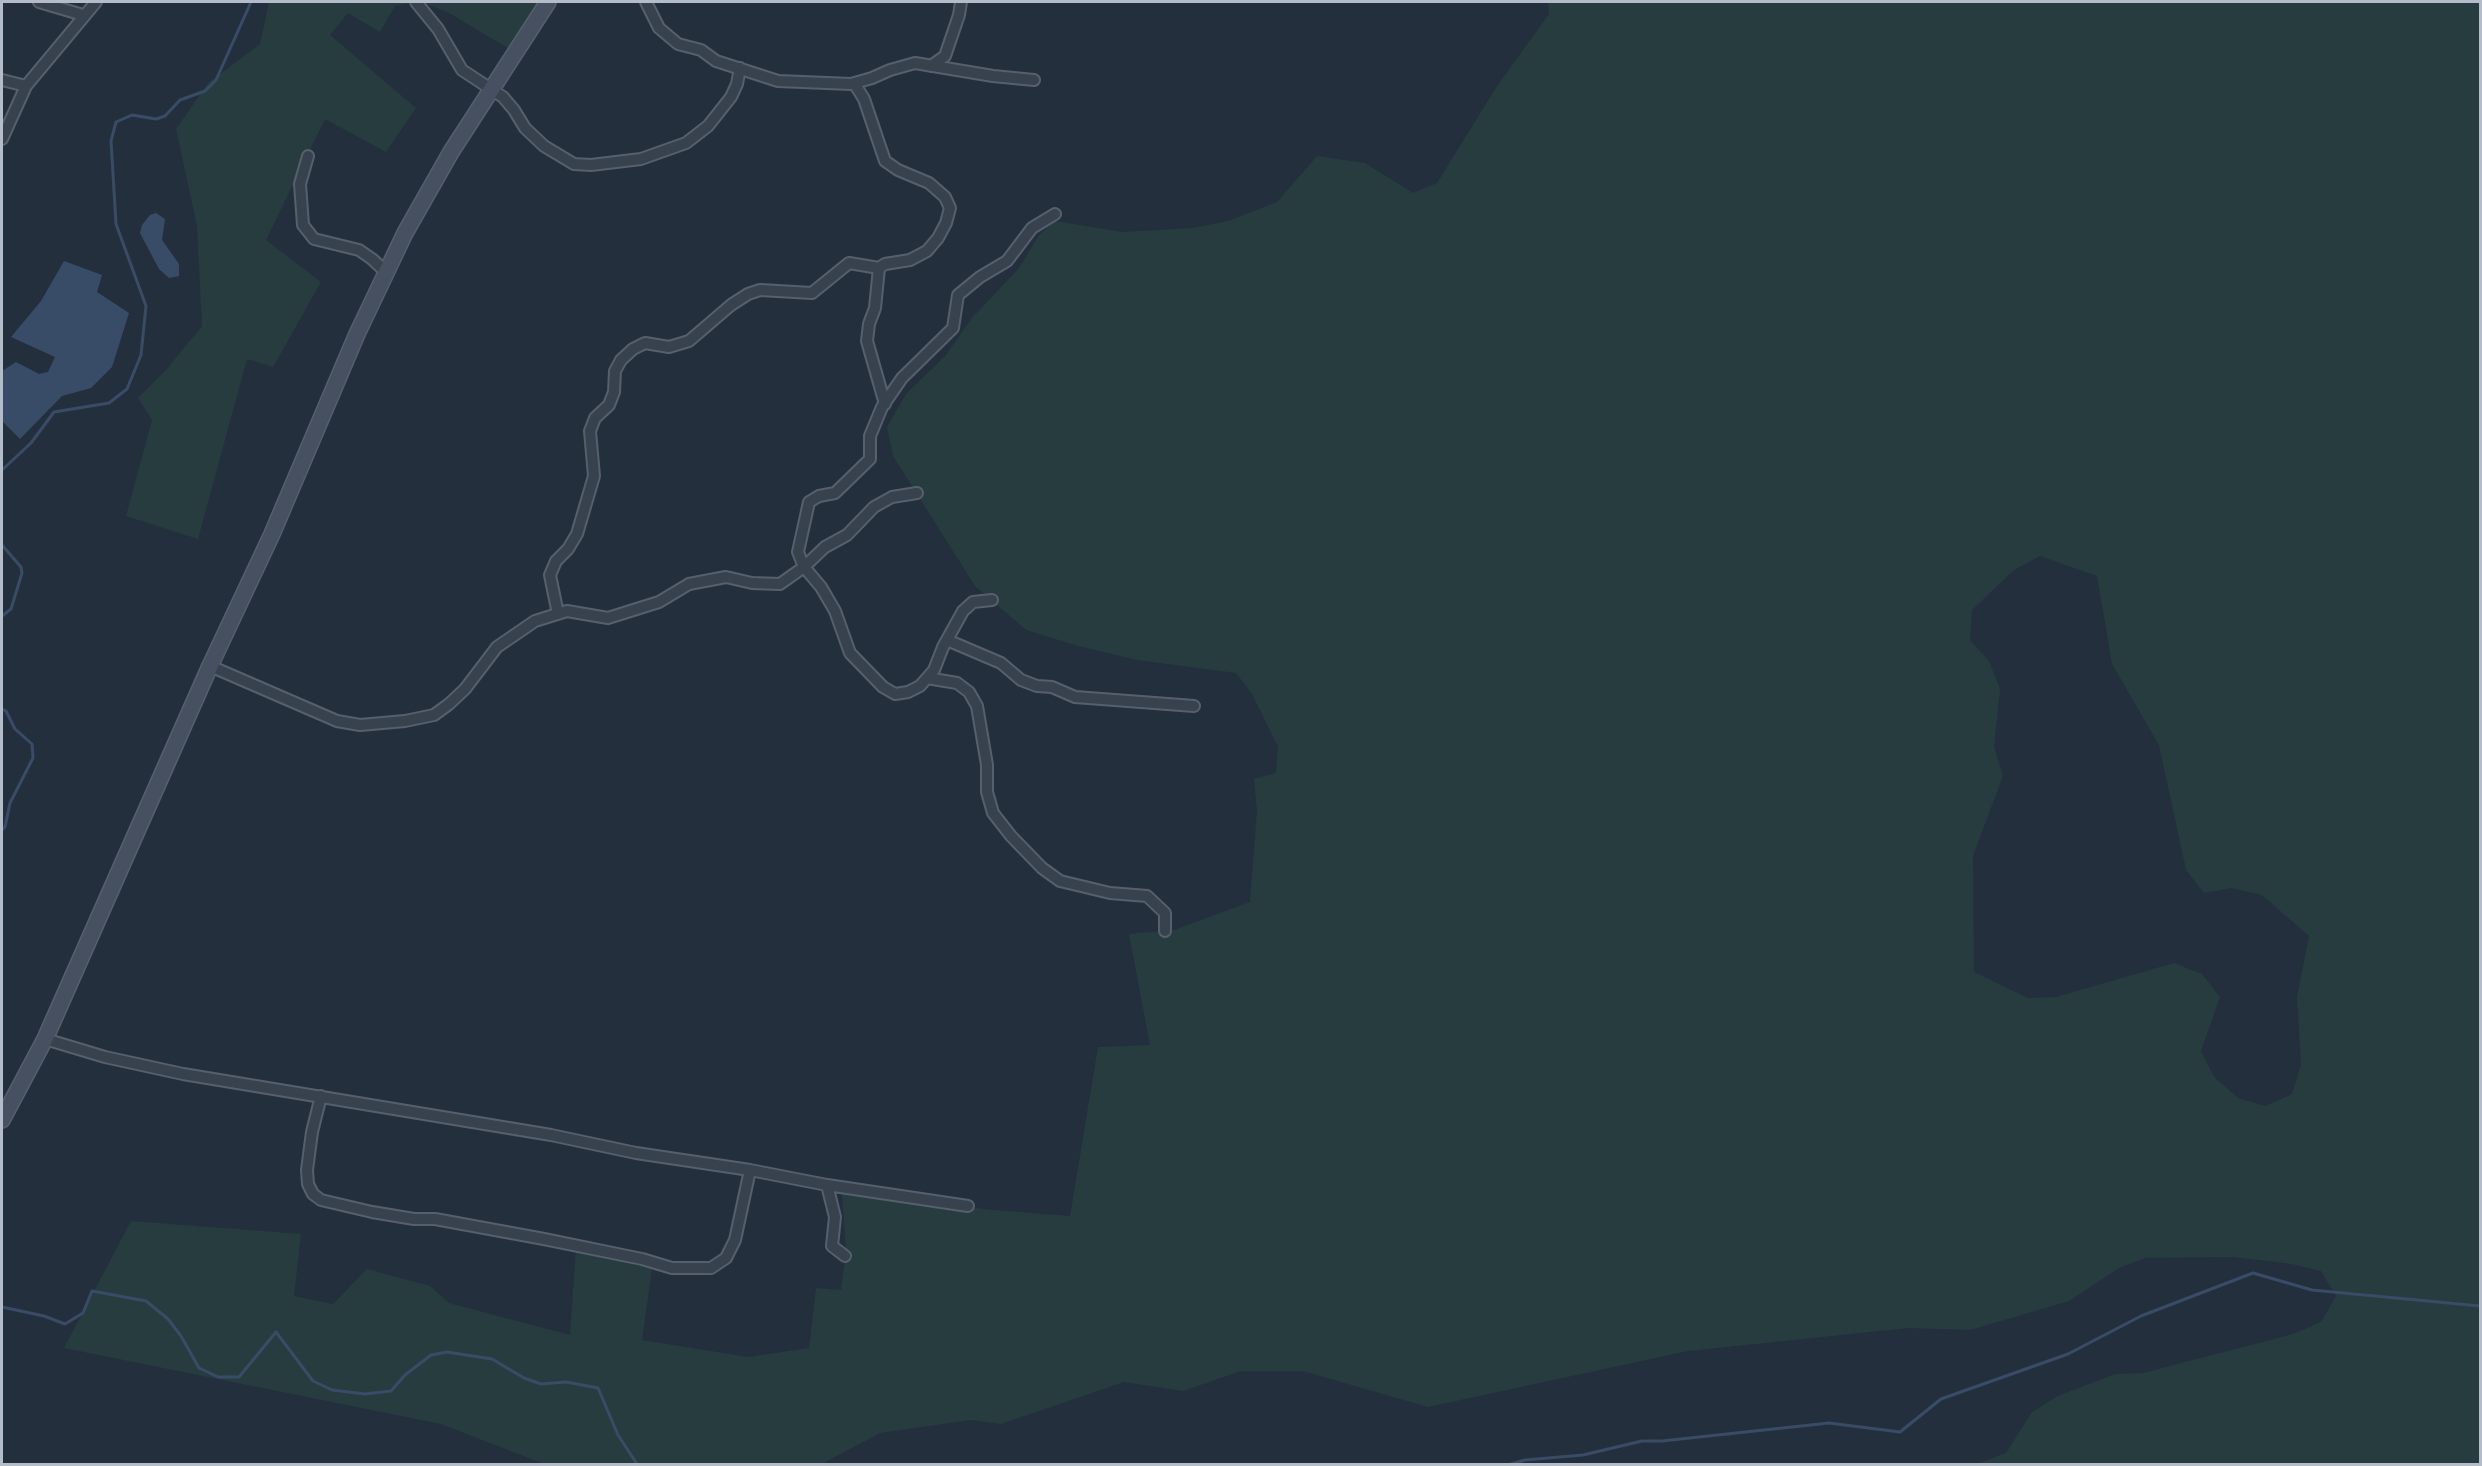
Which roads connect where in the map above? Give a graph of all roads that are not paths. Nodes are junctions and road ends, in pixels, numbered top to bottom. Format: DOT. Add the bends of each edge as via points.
graph roads {
  1 [pos="39,2"];
  2 [pos="96,2"];
  3 [pos="416,2"];
  4 [pos="548,2"];
  5 [pos="646,2"];
  6 [pos="961,2"];
  7 [pos="83,15"];
  8 [pos="931,66"];
  9 [pos="740,68"];
  10 [pos="2,80"];
  11 [pos="1034,80"];
  12 [pos="854,83"];
  13 [pos="26,86"];
  14 [pos="492,90"];
  15 [pos="2,139"];
  16 [pos="308,156"];
  17 [pos="1055,214"];
  18 [pos="879,268"];
  19 [pos="386,272"];
  20 [pos="885,404"];
  21 [pos="917,493"];
  22 [pos="804,567"];
  23 [pos="992,600"];
  24 [pos="558,614"];
  25 [pos="946,640"];
  26 [pos="210,666"];
  27 [pos="927,678"];
  28 [pos="1194,706"];
  29 [pos="1165,931"];
  30 [pos="45,1040"];
  31 [pos="321,1096"];
  32 [pos="2,1120"];
  33 [pos="750,1170"];
  34 [pos="827,1185"];
  35 [pos="968,1206"];
  36 [pos="845,1256"];
  1 -- 7 [label="street"];
  2 -- 7 [label="street"];
  3 -- 14 [label="street" via="438,29 462,70"];
  4 -- 14 [label="main road"];
  5 -- 9 [label="street" via="659,28 678,44"];
  6 -- 8 [label="street" via="945,56"];
  7 -- 13 [label="street"];
  8 -- 11 [label="street"];
  8 -- 12 [label="street" via="915,63"];
  9 -- 12 [label="street" via="778,81"];
  9 -- 14 [label="street" via="731,97 708,126 686,143 641,159 591,165 574,164 544,146 525,128 503,97"];
  10 -- 13 [label="street"];
  12 -- 18 [label="street" via="864,99 885,161 929,183 945,197 950,208 938,238 927,251"];
  13 -- 15 [label="street"];
  14 -- 19 [label="main road" via="427,191"];
  16 -- 19 [label="street" via="300,184 303,225 314,239 359,250"];
  17 -- 20 [label="street" via="1032,228 1007,261 958,295 953,328 902,378"];
  18 -- 20 [label="street" via="867,341"];
  18 -- 24 [label="street" via="849,263 812,293 754,292 731,305 689,341 669,347 645,343 621,360 609,405 595,418 590,431 594,476 577,534 550,575"];
  19 -- 26 [label="main road"];
  20 -- 22 [label="street" via="870,436 870,459 835,493 809,502 798,552"];
  21 -- 22 [label="street" via="892,497 874,507 847,535 825,547"];
  22 -- 24 [label="street" via="780,584 726,578 689,584 659,602 608,618 567,611"];
  22 -- 27 [label="street" via="835,611 850,653 883,687 895,694 908,692"];
  23 -- 25 [label="street" via="973,602"];
  24 -- 26 [label="street" via="511,635 465,689 434,715 405,722 360,725 337,721"];
  25 -- 27 [label="street"];
  25 -- 28 [label="street" via="1001,663 1021,680 1075,697"];
  26 -- 30 [label="main road"];
  27 -- 29 [label="street" via="957,683 969,692 977,706 987,765 987,792 993,813 1011,836 1060,881 1110,893 1147,896 1165,913"];
  30 -- 31 [label="street" via="105,1058 183,1074"];
  30 -- 32 [label="main road"];
  31 -- 33 [label="street"];
  31 -- 33 [label="street" via="307,1170 308,1184 321,1200 372,1212 544,1239 672,1268 711,1268 726,1257 735,1240"];
  33 -- 34 [label="street"];
  34 -- 35 [label="street"];
  34 -- 36 [label="street" via="836,1217 832,1246"];
}
